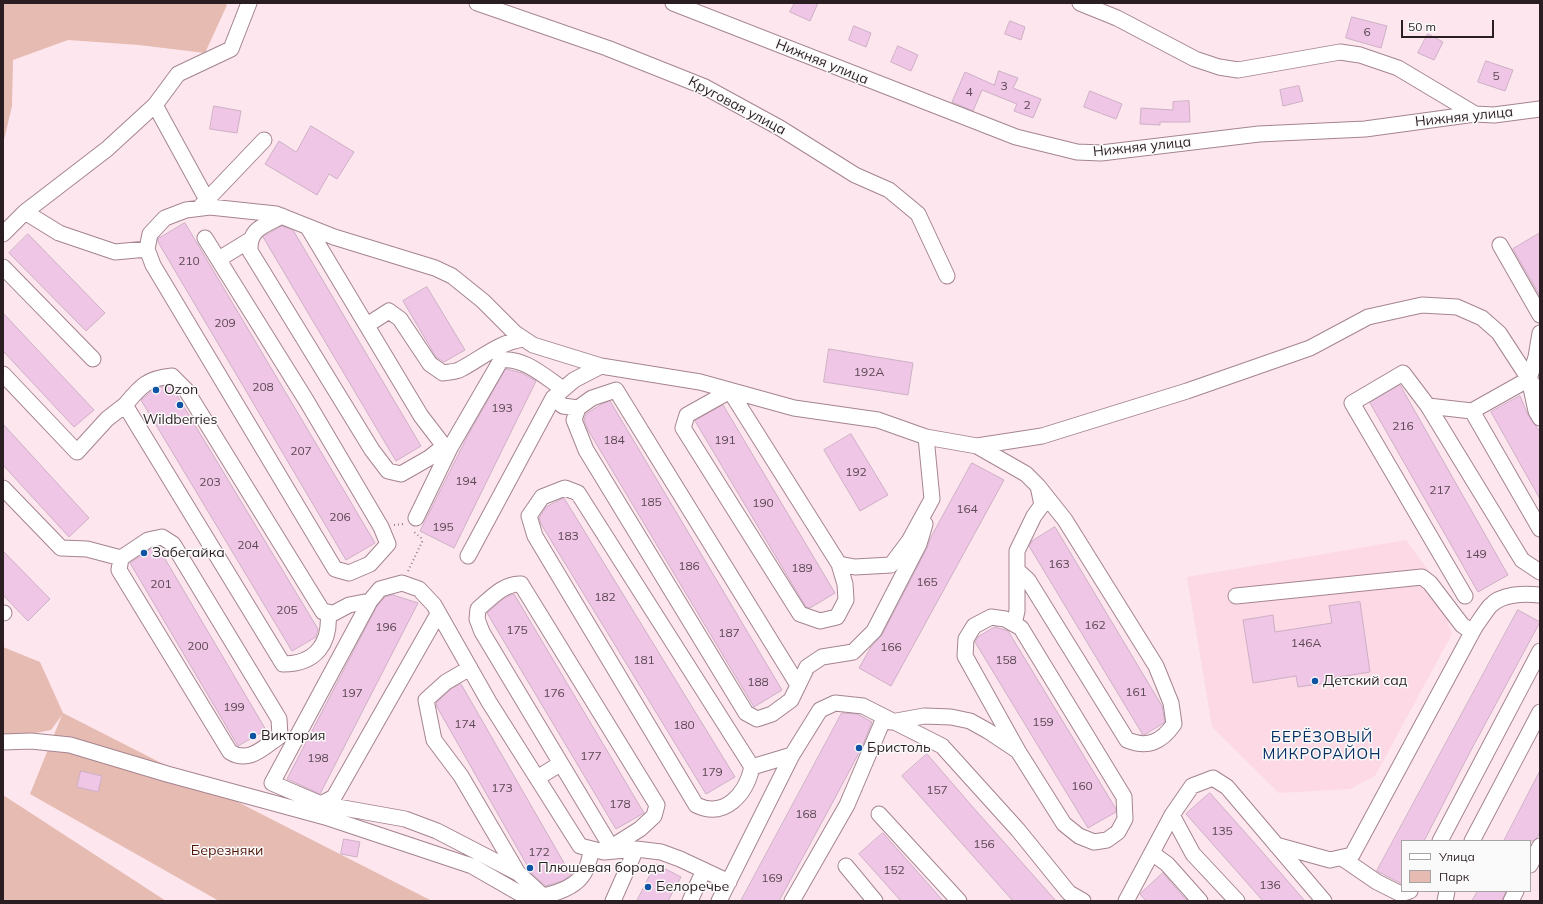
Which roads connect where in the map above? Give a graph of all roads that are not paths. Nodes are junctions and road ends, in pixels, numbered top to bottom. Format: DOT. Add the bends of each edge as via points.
graph roads {
  1 [pos="249,3"];
  2 [pos="477,3"];
  3 [pos="673,3"];
  4 [pos="1080,3"];
  5 [pos="155,105"];
  6 [pos="1540,109"];
  7 [pos="1475,114"];
  8 [pos="264,140"];
  9 [pos="203,204"];
  10 [pos="25,212"];
  11 [pos="282,216"];
  12 [pos="307,226"];
  13 [pos="3,234"];
  14 [pos="205,238"];
  15 [pos="250,240"];
  16 [pos="1500,245"];
  17 [pos="147,249"];
  18 [pos="219,259"];
  19 [pos="3,267"];
  20 [pos="947,276"];
  21 [pos="1540,315"];
  22 [pos="367,326"];
  23 [pos="1540,333"];
  24 [pos="524,339"];
  25 [pos="93,359"];
  26 [pos="601,366"];
  27 [pos="3,374"];
  28 [pos="1529,379"];
  29 [pos="730,391"];
  30 [pos="558,393"];
  31 [pos="1540,393"];
  32 [pos="125,405"];
  33 [pos="1428,406"];
  34 [pos="578,408"];
  35 [pos="1472,411"];
  36 [pos="1540,418"];
  37 [pos="926,437"];
  38 [pos="977,446"];
  39 [pos="447,447"];
  40 [pos="1038,486"];
  41 [pos="3,488"];
  42 [pos="932,498"];
  43 [pos="410,521"];
  44 [pos="1540,529"];
  45 [pos="468,556"];
  46 [pos="121,558"];
  47 [pos="839,564"];
  48 [pos="1017,570"];
  49 [pos="1540,572"];
  50 [pos="1540,595"];
  51 [pos="1236,596"];
  52 [pos="1465,596"];
  53 [pos="370,601"];
  54 [pos="328,612"];
  55 [pos="438,614"];
  56 [pos="1014,624"];
  57 [pos="1472,632"];
  58 [pos="1540,651"];
  59 [pos="470,668"];
  60 [pos="798,685"];
  61 [pos="1540,712"];
  62 [pos="888,720"];
  63 [pos="280,736"];
  64 [pos="295,740"];
  65 [pos="3,742"];
  66 [pos="1018,751"];
  67 [pos="792,754"];
  68 [pos="560,764"];
  69 [pos="752,767"];
  70 [pos="537,778"];
  71 [pos="321,804"];
  72 [pos="880,814"];
  73 [pos="1172,816"];
  74 [pos="1441,840"];
  75 [pos="1473,840"];
  76 [pos="1276,845"];
  77 [pos="1540,846"];
  78 [pos="602,849"];
  79 [pos="636,849"];
  80 [pos="1152,853"];
  81 [pos="1342,858"];
  82 [pos="1531,863"];
  83 [pos="846,866"];
  84 [pos="704,870"];
  85 [pos="518,873"];
  86 [pos="729,882"];
  87 [pos="1407,892"];
  88 [pos="1516,892"];
  89 [pos="1129,900"];
  90 [pos="533,901"];
  91 [pos="614,901"];
  92 [pos="690,901"];
  93 [pos="719,901"];
  94 [pos="792,901"];
  95 [pos="875,901"];
  96 [pos="959,901"];
  97 [pos="1083,901"];
  98 [pos="1200,901"];
  99 [pos="1237,901"];
  100 [pos="1324,901"];
  101 [pos="1511,901"];
  1 -- 5 [label="street" via="231,49 178,74"];
  2 -- 20 [label="street, Круговая улица" via="607,48 705,87 780,128 855,175 889,190 918,214"];
  3 -- 7 [label="street, Нижняя улица" via="1016,137 1077,152 1101,153 1259,134 1365,129"];
  4 -- 7 [label="street" via="1117,18 1195,59 1219,68 1238,70 1340,52 1360,55 1398,68"];
  5 -- 9 [label="street"];
  5 -- 10 [label="street" via="107,149"];
  6 -- 7 [label="street, Нижняя улица" via="1494,115"];
  8 -- 9 [label="street"];
  9 -- 11 [label="street"];
  9 -- 17 [label="street" via="166,218 150,234"];
  10 -- 13 [label="street"];
  10 -- 17 [label="street" via="59,232 115,252"];
  11 -- 12 [label="street"];
  11 -- 15 [label="street" via="254,231"];
  12 -- 22 [label="street"];
  12 -- 24 [label="street" via="334,237 435,268 452,276"];
  14 -- 18 [label="street"];
  15 -- 18 [label="street"];
  15 -- 39 [label="street" via="250,251 372,450 388,471 401,474"];
  16 -- 21 [label="street"];
  17 -- 18 [label="street" via="153,265 335,569 349,573 370,564 388,544 381,527"];
  19 -- 25 [label="street"];
  22 -- 24 [label="street" via="389,311 400,319 430,364 442,373 460,370 490,350"];
  22 -- 39 [label="street" via="421,416"];
  23 -- 28 [label="street"];
  24 -- 26 [label="street" via="533,345"];
  26 -- 29 [label="street" via="700,382"];
  26 -- 30 [label="street" via="574,380"];
  27 -- 32 [label="street" via="77,452 107,419"];
  28 -- 31 [label="street"];
  28 -- 35 [label="street"];
  28 -- 36 [label="street"];
  28 -- 38 [label="street" via="1499,333 1482,318 1457,307 1422,305 1368,317 1310,348 1187,391 1042,436"];
  29 -- 37 [label="street" via="794,408 878,420"];
  29 -- 47 [label="street"];
  29 -- 47 [label="street" via="687,415 683,428 800,614 820,621 836,618 846,600 845,584"];
  30 -- 34 [label="street" via="563,406"];
  30 -- 39 [label="street" via="524,364 510,359 501,360"];
  30 -- 45 [label="street"];
  32 -- 54 [label="street" via="142,384 159,377 172,376 186,390 323,612"];
  32 -- 54 [label="street" via="283,664 294,664 318,652 327,638"];
  33 -- 35 [label="street"];
  33 -- 49 [label="street" via="1522,560"];
  33 -- 52 [label="street" via="1404,373 1352,403"];
  34 -- 60 [label="street" via="592,398 616,390"];
  34 -- 60 [label="street" via="574,420 586,450 746,713 757,719 772,714 791,700"];
  35 -- 44 [label="street"];
  37 -- 38 [label="street"];
  37 -- 42 [label="street"];
  38 -- 40 [label="street" via="1026,474"];
  39 -- 43 [label="street"];
  40 -- 48 [label="street" via="1042,505 1017,551"];
  40 -- 48 [label="street" via="1065,520 1156,666 1171,703 1174,724 1168,734 1154,742 1138,744 1127,740 1028,580"];
  41 -- 46 [label="street" via="61,548 87,549"];
  42 -- 47 [label="street" via="909,541 891,565"];
  42 -- 60 [label="street" via="919,544 874,631 853,652 822,657 807,667"];
  46 -- 63 [label="street" via="148,540 162,537 173,544 279,719"];
  46 -- 63 [label="street" via="119,570 230,752 237,756 249,757"];
  48 -- 56 [label="street" via="1017,611"];
  50 -- 57 [label="street" via="1525,593 1491,604"];
  51 -- 57 [label="street" via="1422,577 1430,583 1462,625"];
  53 -- 54 [label="street" via="349,605 334,613"];
  53 -- 55 [label="street" via="380,589 402,583 419,589 434,605"];
  53 -- 64 [label="street"];
  55 -- 59 [label="street"];
  55 -- 71 [label="street" via="334,797"];
  56 -- 66 [label="street" via="1006,619 991,618 974,626 966,639 964,656"];
  56 -- 66 [label="street" via="1021,628 1124,797 1125,819 1118,832 1107,840 1094,842 1079,836 1064,824"];
  57 -- 81 [label="street" via="1352,855"];
  58 -- 74 [label="street"];
  59 -- 70 [label="street"];
  59 -- 85 [label="street" via="446,682 426,700 434,740 461,776"];
  61 -- 75 [label="street"];
  62 -- 66 [label="street" via="924,716 970,721"];
  62 -- 67 [label="street" via="863,706 835,703 820,710"];
  62 -- 94 [label="street" via="847,805"];
  62 -- 97 [label="street" via="942,746 1018,830 1069,893"];
  63 -- 64 [label="street"];
  64 -- 71 [label="street" via="272,784"];
  65 -- 90 [label="street" via="31,741 70,745 325,817 472,866"];
  67 -- 69 [label="street"];
  67 -- 86 [label="street"];
  68 -- 70 [label="street"];
  68 -- 78 [label="street"];
  68 -- 78 [label="street" via="482,632 477,619 478,609 512,584 522,584 657,806 654,816"];
  69 -- 69 [label="street" via="578,493 565,488 542,497 530,516 535,536 696,805 706,810 726,805 742,793"];
  70 -- 78 [label="street" via="580,846"];
  71 -- 85 [label="street" via="405,819 437,831"];
  72 -- 96 [label="street"];
  73 -- 76 [label="street" via="1192,786 1213,778 1226,787"];
  73 -- 80 [label="street"];
  73 -- 99 [label="street" via="1193,854"];
  76 -- 81 [label="street" via="1330,860"];
  76 -- 100 [label="street"];
  77 -- 82 [label="street"];
  78 -- 79 [label="street"];
  78 -- 85 [label="street" via="584,874 571,886 556,894 543,896"];
  79 -- 84 [label="street" via="661,852"];
  79 -- 91 [label="street"];
  80 -- 89 [label="street"];
  80 -- 98 [label="street" via="1167,864"];
  81 -- 87 [label="street" via="1377,882 1401,894"];
  83 -- 95 [label="street"];
  84 -- 86 [label="street"];
  84 -- 92 [label="street"];
  86 -- 93 [label="street"];
  88 -- 101 [label="street"];
}
